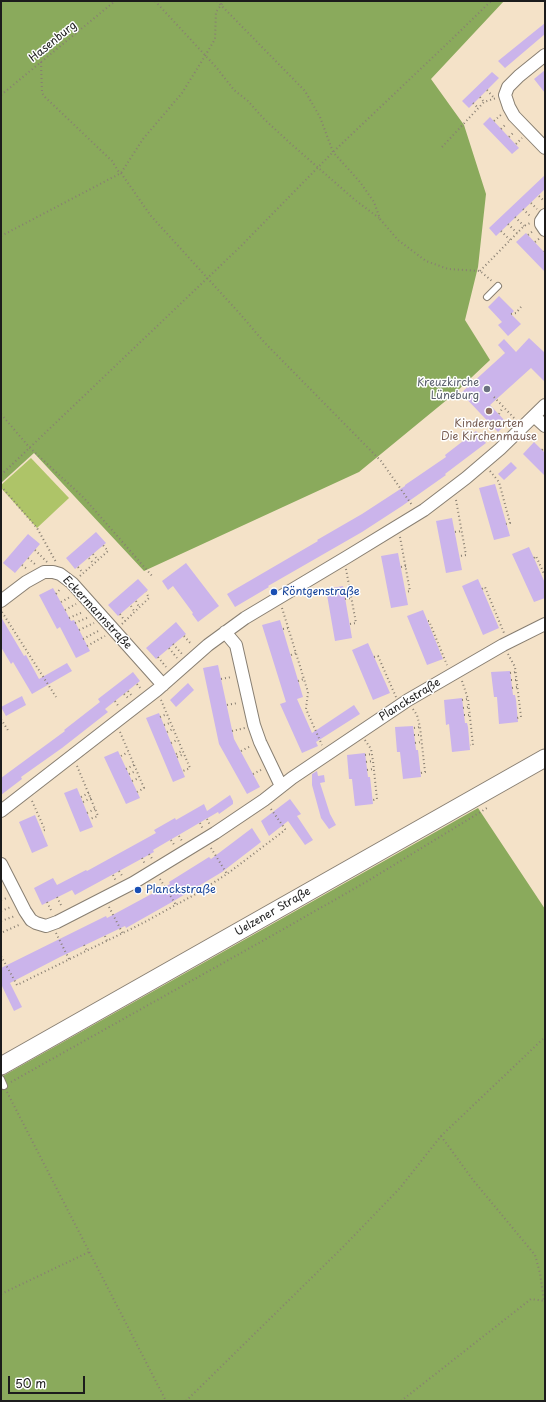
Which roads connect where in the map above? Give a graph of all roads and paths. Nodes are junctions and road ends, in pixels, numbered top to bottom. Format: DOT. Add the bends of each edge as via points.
graph roads {
  1 [pos="115,1"];
  2 [pos="155,1"];
  3 [pos="217,1"];
  4 [pos="224,1"];
  5 [pos="491,1"];
  6 [pos="220,4"];
  7 [pos="545,55"];
  8 [pos="205,56"];
  9 [pos="41,62"];
  10 [pos="487,90"];
  11 [pos="1,95"];
  12 [pos="500,96"];
  13 [pos="480,97"];
  14 [pos="484,102"];
  15 [pos="473,104"];
  16 [pos="478,108"];
  17 [pos="442,147"];
  18 [pos="545,148"];
  19 [pos="333,152"];
  20 [pos="318,167"];
  21 [pos="120,173"];
  22 [pos="539,196"];
  23 [pos="545,202"];
  24 [pos="523,209"];
  25 [pos="515,217"];
  26 [pos="380,219"];
  27 [pos="542,222"];
  28 [pos="508,224"];
  29 [pos="524,226"];
  30 [pos="501,231"];
  31 [pos="517,233"];
  32 [pos="1,236"];
  33 [pos="510,240"];
  34 [pos="480,271"];
  35 [pos="207,278"];
  36 [pos="498,286"];
  37 [pos="487,297"];
  38 [pos="521,307"];
  39 [pos="511,314"];
  40 [pos="494,397"];
  41 [pos="545,405"];
  42 [pos="503,407"];
  43 [pos="1,414"];
  44 [pos="499,414"];
  45 [pos="534,416"];
  46 [pos="545,426"];
  47 [pos="522,427"];
  48 [pos="29,447"];
  49 [pos="545,447"];
  50 [pos="542,450"];
  51 [pos="483,463"];
  52 [pos="1,475"];
  53 [pos="1,486"];
  54 [pos="450,489"];
  55 [pos="503,497"];
  56 [pos="499,498"];
  57 [pos="418,514"];
  58 [pos="506,524"];
  59 [pos="395,528"];
  60 [pos="462,531"];
  61 [pos="455,532"];
  62 [pos="103,545"];
  63 [pos="93,554"];
  64 [pos="460,556"];
  65 [pos="89,558"];
  66 [pos="534,558"];
  67 [pos="98,560"];
  68 [pos="341,561"];
  69 [pos="94,564"];
  70 [pos="406,566"];
  71 [pos="78,567"];
  72 [pos="401,567"];
  73 [pos="82,573"];
  74 [pos="545,576"];
  75 [pos="153,577"];
  76 [pos="68,580"];
  77 [pos="482,588"];
  78 [pos="146,592"];
  79 [pos="405,592"];
  80 [pos="277,598"];
  81 [pos="351,598"];
  82 [pos="345,599"];
  83 [pos="1,601"];
  84 [pos="136,601"];
  85 [pos="131,606"];
  86 [pos="139,607"];
  87 [pos="1,610"];
  88 [pos="134,612"];
  89 [pos="120,614"];
  90 [pos="69,618"];
  91 [pos="104,619"];
  92 [pos="124,621"];
  93 [pos="428,621"];
  94 [pos="75,623"];
  95 [pos="10,624"];
  96 [pos="350,624"];
  97 [pos="545,624"];
  98 [pos="6,626"];
  99 [pos="288,628"];
  100 [pos="283,629"];
  101 [pos="79,630"];
  102 [pos="15,632"];
  103 [pos="226,632"];
  104 [pos="11,634"];
  105 [pos="19,639"];
  106 [pos="83,639"];
  107 [pos="15,642"];
  108 [pos="505,643"];
  109 [pos="87,646"];
  110 [pos="25,648"];
  111 [pos="21,651"];
  112 [pos="296,653"];
  113 [pos="291,655"];
  114 [pos="374,657"];
  115 [pos="31,658"];
  116 [pos="28,659"];
  117 [pos="36,665"];
  118 [pos="32,667"];
  119 [pos="40,672"];
  120 [pos="455,672"];
  121 [pos="516,672"];
  122 [pos="510,673"];
  123 [pos="37,674"];
  124 [pos="388,678"];
  125 [pos="45,679"];
  126 [pos="304,679"];
  127 [pos="384,680"];
  128 [pos="511,680"];
  129 [pos="517,680"];
  130 [pos="298,681"];
  131 [pos="41,682"];
  132 [pos="160,687"];
  133 [pos="517,687"];
  134 [pos="512,688"];
  135 [pos="56,697"];
  136 [pos="468,699"];
  137 [pos="462,700"];
  138 [pos="403,702"];
  139 [pos="516,704"];
  140 [pos="519,704"];
  141 [pos="469,707"];
  142 [pos="463,708"];
  143 [pos="306,709"];
  144 [pos="302,711"];
  145 [pos="167,714"];
  146 [pos="470,715"];
  147 [pos="464,716"];
  148 [pos="160,717"];
  149 [pos="517,718"];
  150 [pos="1,719"];
  151 [pos="115,722"];
  152 [pos="171,723"];
  153 [pos="467,724"];
  154 [pos="471,724"];
  155 [pos="164,726"];
  156 [pos="420,727"];
  157 [pos="414,728"];
  158 [pos="173,729"];
  159 [pos="315,729"];
  160 [pos="311,731"];
  161 [pos="472,731"];
  162 [pos="9,732"];
  163 [pos="167,732"];
  164 [pos="360,732"];
  165 [pos="468,732"];
  166 [pos="420,734"];
  167 [pos="414,735"];
  168 [pos="469,738"];
  169 [pos="473,738"];
  170 [pos="178,740"];
  171 [pos="171,742"];
  172 [pos="421,742"];
  173 [pos="415,743"];
  174 [pos="470,746"];
  175 [pos="182,751"];
  176 [pos="419,751"];
  177 [pos="422,751"];
  178 [pos="128,752"];
  179 [pos="176,754"];
  180 [pos="184,754"];
  181 [pos="372,754"];
  182 [pos="326,755"];
  183 [pos="365,755"];
  184 [pos="72,756"];
  185 [pos="121,756"];
  186 [pos="177,757"];
  187 [pos="545,758"];
  188 [pos="420,759"];
  189 [pos="423,759"];
  190 [pos="373,761"];
  191 [pos="366,762"];
  192 [pos="134,765"];
  193 [pos="420,766"];
  194 [pos="424,766"];
  195 [pos="126,769"];
  196 [pos="373,769"];
  197 [pos="367,770"];
  198 [pos="136,771"];
  199 [pos="183,771"];
  200 [pos="421,772"];
  201 [pos="129,774"];
  202 [pos="140,778"];
  203 [pos="370,778"];
  204 [pos="374,778"];
  205 [pos="132,781"];
  206 [pos="281,786"];
  207 [pos="371,786"];
  208 [pos="375,786"];
  209 [pos="27,791"];
  210 [pos="137,792"];
  211 [pos="376,792"];
  212 [pos="88,793"];
  213 [pos="372,793"];
  214 [pos="81,797"];
  215 [pos="91,798"];
  216 [pos="264,800"];
  217 [pos="373,800"];
  218 [pos="83,802"];
  219 [pos="489,806"];
  220 [pos="95,809"];
  221 [pos="1,811"];
  222 [pos="87,813"];
  223 [pos="90,820"];
  224 [pos="42,831"];
  225 [pos="267,837"];
  226 [pos="205,840"];
  227 [pos="270,841"];
  228 [pos="242,857"];
  229 [pos="245,861"];
  230 [pos="1,864"];
  231 [pos="155,870"];
  232 [pos="227,874"];
  233 [pos="211,879"];
  234 [pos="213,883"];
  235 [pos="191,891"];
  236 [pos="194,895"];
  237 [pos="104,898"];
  238 [pos="176,905"];
  239 [pos="160,909"];
  240 [pos="162,913"];
  241 [pos="28,915"];
  242 [pos="140,920"];
  243 [pos="1,921"];
  244 [pos="142,924"];
  245 [pos="52,925"];
  246 [pos="3,932"];
  247 [pos="123,934"];
  248 [pos="105,936"];
  249 [pos="108,941"];
  250 [pos="84,946"];
  251 [pos="87,951"];
  252 [pos="1,956"];
  253 [pos="69,959"];
  254 [pos="51,962"];
  255 [pos="54,967"];
  256 [pos="31,972"];
  257 [pos="34,977"];
  258 [pos="545,1037"];
  259 [pos="1,1066"];
  260 [pos="1,1079"];
  261 [pos="4,1086"];
  262 [pos="441,1136"];
  263 [pos="89,1252"];
  264 [pos="1,1294"];
  265 [pos="544,1301"];
  266 [pos="166,1401"];
  267 [pos="186,1401"];
  268 [pos="401,1401"];
  1 -- 9 [label="path, Hasenburg"];
  2 -- 8 [label="path"];
  3 -- 6 [label="path"];
  4 -- 6 [label="path"];
  5 -- 19 [label="path"];
  6 -- 8 [label="path" via="216,12 215,39"];
  6 -- 19 [label="path" via="305,91 320,117"];
  7 -- 12 [label="street"];
  8 -- 20 [label="path" via="234,90"];
  8 -- 21 [label="path" via="182,93 143,139"];
  9 -- 11 [label="path, Hasenburg"];
  9 -- 21 [label="path" via="42,93 112,161"];
  10 -- 12 [label="path"];
  12 -- 14 [label="path"];
  12 -- 18 [label="street" via="514,116"];
  13 -- 14 [label="path"];
  14 -- 16 [label="path"];
  15 -- 16 [label="path"];
  16 -- 17 [label="path"];
  19 -- 20 [label="path"];
  19 -- 26 [label="path" via="360,182 374,202"];
  20 -- 26 [label="path"];
  20 -- 35 [label="path"];
  21 -- 32 [label="path"];
  21 -- 35 [label="path" via="151,216"];
  22 -- 23 [label="path"];
  24 -- 27 [label="path"];
  25 -- 29 [label="path"];
  26 -- 34 [label="path" via="398,240 426,261 448,269"];
  27 -- 29 [label="path"];
  28 -- 31 [label="path"];
  29 -- 31 [label="path"];
  30 -- 33 [label="path"];
  31 -- 33 [label="path"];
  33 -- 34 [label="path"];
  34 -- 36 [label="path"];
  35 -- 48 [label="path"];
  35 -- 57 [label="path" via="264,342 380,461"];
  36 -- 37 [label="lane"];
  38 -- 39 [label="path" via="516,313"];
  40 -- 42 [label="path"];
  41 -- 45 [label="street"];
  42 -- 44 [label="path"];
  42 -- 47 [label="path"];
  43 -- 48 [label="path"];
  45 -- 46 [label="street"];
  45 -- 47 [label="street"];
  47 -- 51 [label="street"];
  48 -- 52 [label="path"];
  48 -- 75 [label="path" via="84,498"];
  49 -- 50 [label="path"];
  51 -- 54 [label="street"];
  51 -- 55 [label="path" via="499,482"];
  53 -- 76 [label="path" via="37,528"];
  54 -- 57 [label="street"];
  54 -- 60 [label="path" via="455,497"];
  55 -- 56 [label="path"];
  55 -- 58 [label="path" via="510,523"];
  57 -- 59 [label="street"];
  59 -- 68 [label="street"];
  59 -- 70 [label="path" via="401,539"];
  60 -- 61 [label="path"];
  60 -- 64 [label="path" via="466,555"];
  62 -- 67 [label="path" via="108,551"];
  63 -- 67 [label="path"];
  65 -- 69 [label="path"];
  66 -- 74 [label="path" via="536,556"];
  67 -- 69 [label="path"];
  68 -- 80 [label="street"];
  68 -- 81 [label="path" via="346,569"];
  69 -- 73 [label="path"];
  70 -- 72 [label="path"];
  70 -- 79 [label="path" via="410,591"];
  71 -- 73 [label="path"];
  73 -- 76 [label="path"];
  76 -- 83 [label="street, Eckermannstraße" via="53,572 44,572"];
  76 -- 91 [label="street, Eckermannstraße"];
  77 -- 108 [label="path" via="485,587"];
  78 -- 86 [label="path" via="149,598"];
  80 -- 99 [label="path"];
  80 -- 103 [label="street"];
  81 -- 82 [label="path"];
  81 -- 96 [label="path" via="356,623"];
  84 -- 86 [label="path"];
  85 -- 88 [label="path"];
  86 -- 88 [label="path"];
  87 -- 95 [label="path"];
  88 -- 92 [label="path"];
  89 -- 92 [label="path"];
  90 -- 91 [label="path"];
  91 -- 92 [label="path"];
  91 -- 94 [label="path"];
  91 -- 101 [label="path"];
  91 -- 106 [label="path"];
  91 -- 109 [label="path"];
  91 -- 132 [label="street, Eckermannstraße"];
  93 -- 120 [label="path"];
  95 -- 98 [label="path"];
  95 -- 102 [label="path"];
  97 -- 108 [label="street, Planckstraße"];
  99 -- 100 [label="path"];
  99 -- 112 [label="path"];
  102 -- 104 [label="path"];
  102 -- 105 [label="path"];
  103 -- 132 [label="street"];
  103 -- 206 [label="street" via="236,645 254,725"];
  105 -- 107 [label="path"];
  105 -- 110 [label="path"];
  108 -- 120 [label="street, Planckstraße"];
  108 -- 121 [label="path"];
  110 -- 111 [label="path"];
  110 -- 115 [label="path"];
  112 -- 113 [label="path"];
  112 -- 126 [label="path"];
  114 -- 124 [label="path" via="378,656"];
  115 -- 116 [label="path"];
  115 -- 117 [label="path"];
  117 -- 118 [label="path"];
  117 -- 119 [label="path"];
  119 -- 123 [label="path"];
  119 -- 125 [label="path"];
  120 -- 136 [label="path"];
  120 -- 138 [label="street, Planckstraße"];
  121 -- 122 [label="path"];
  121 -- 129 [label="path"];
  124 -- 127 [label="path"];
  124 -- 138 [label="path"];
  125 -- 131 [label="path"];
  125 -- 135 [label="path"];
  126 -- 130 [label="path"];
  126 -- 143 [label="path" via="308,692"];
  128 -- 129 [label="path"];
  129 -- 133 [label="path"];
  132 -- 145 [label="path"];
  132 -- 151 [label="street"];
  133 -- 134 [label="path"];
  133 -- 140 [label="path"];
  136 -- 137 [label="path"];
  136 -- 141 [label="path"];
  138 -- 156 [label="path" via="417,715"];
  138 -- 164 [label="street, Planckstraße"];
  139 -- 140 [label="path"];
  140 -- 149 [label="path" via="520,718"];
  141 -- 142 [label="path"];
  141 -- 146 [label="path"];
  143 -- 144 [label="path"];
  143 -- 159 [label="path"];
  145 -- 148 [label="path"];
  145 -- 152 [label="path"];
  146 -- 147 [label="path"];
  146 -- 154 [label="path"];
  150 -- 162 [label="path"];
  151 -- 178 [label="path"];
  151 -- 184 [label="street"];
  152 -- 155 [label="path"];
  152 -- 158 [label="path"];
  153 -- 154 [label="path"];
  154 -- 161 [label="path"];
  156 -- 157 [label="path"];
  156 -- 166 [label="path"];
  158 -- 163 [label="path"];
  158 -- 170 [label="path"];
  159 -- 160 [label="path"];
  159 -- 182 [label="path"];
  161 -- 165 [label="path"];
  161 -- 169 [label="path"];
  164 -- 181 [label="path"];
  164 -- 182 [label="street, Planckstraße"];
  166 -- 167 [label="path"];
  166 -- 172 [label="path"];
  168 -- 169 [label="path"];
  169 -- 174 [label="path" via="473,745"];
  170 -- 171 [label="path"];
  170 -- 175 [label="path"];
  172 -- 173 [label="path"];
  172 -- 177 [label="path"];
  175 -- 179 [label="path"];
  175 -- 180 [label="path"];
  176 -- 177 [label="path"];
  177 -- 189 [label="path"];
  178 -- 185 [label="path"];
  178 -- 192 [label="path"];
  180 -- 186 [label="path"];
  180 -- 199 [label="path" via="190,768"];
  181 -- 183 [label="path"];
  181 -- 190 [label="path"];
  182 -- 206 [label="street, Planckstraße"];
  184 -- 209 [label="street"];
  184 -- 212 [label="path"];
  187 -- 259 [label="main road, Uelzener Straße"];
  188 -- 189 [label="path"];
  189 -- 194 [label="path"];
  190 -- 191 [label="path"];
  190 -- 196 [label="path"];
  192 -- 195 [label="path"];
  192 -- 198 [label="path"];
  193 -- 194 [label="path"];
  194 -- 200 [label="path" via="425,772"];
  196 -- 197 [label="path"];
  196 -- 204 [label="path"];
  198 -- 201 [label="path"];
  198 -- 202 [label="path"];
  202 -- 205 [label="path"];
  202 -- 210 [label="path" via="144,788"];
  203 -- 204 [label="path"];
  204 -- 208 [label="path"];
  206 -- 216 [label="street, Planckstraße"];
  207 -- 208 [label="path"];
  208 -- 211 [label="path"];
  209 -- 221 [label="street"];
  209 -- 224 [label="path" via="45,830"];
  211 -- 213 [label="path"];
  211 -- 217 [label="path" via="377,799"];
  212 -- 214 [label="path"];
  212 -- 215 [label="path"];
  215 -- 218 [label="path"];
  215 -- 220 [label="path"];
  216 -- 226 [label="street, Planckstraße"];
  216 -- 227 [label="path" via="285,828"];
  219 -- 261 [label="path" via="280,932"];
  220 -- 222 [label="path"];
  220 -- 223 [label="path" via="98,816"];
  225 -- 227 [label="path"];
  226 -- 231 [label="street, Planckstraße"];
  226 -- 232 [label="path"];
  227 -- 229 [label="path"];
  228 -- 229 [label="path"];
  229 -- 232 [label="path"];
  230 -- 241 [label="street"];
  231 -- 237 [label="street, Planckstraße"];
  231 -- 238 [label="path"];
  232 -- 234 [label="path"];
  233 -- 234 [label="path"];
  234 -- 236 [label="path"];
  235 -- 236 [label="path"];
  236 -- 238 [label="path"];
  237 -- 245 [label="street, Planckstraße"];
  237 -- 247 [label="path"];
  238 -- 240 [label="path"];
  239 -- 240 [label="path"];
  240 -- 244 [label="path"];
  241 -- 243 [label="path"];
  241 -- 245 [label="street" via="42,925"];
  241 -- 246 [label="path"];
  242 -- 244 [label="path"];
  244 -- 247 [label="path"];
  245 -- 253 [label="path"];
  247 -- 249 [label="path"];
  248 -- 249 [label="path"];
  249 -- 251 [label="path"];
  250 -- 251 [label="path"];
  251 -- 253 [label="path"];
  252 -- 257 [label="path" via="17,985"];
  253 -- 255 [label="path"];
  254 -- 255 [label="path"];
  255 -- 257 [label="path"];
  256 -- 257 [label="path"];
  258 -- 262 [label="path"];
  260 -- 261 [label="lane"];
  261 -- 263 [label="path"];
  262 -- 265 [label="path" via="473,1180 535,1254"];
  262 -- 267 [label="path" via="400,1188"];
  263 -- 264 [label="path"];
  263 -- 266 [label="path"];
  265 -- 268 [label="path" via="531,1299"];
}
